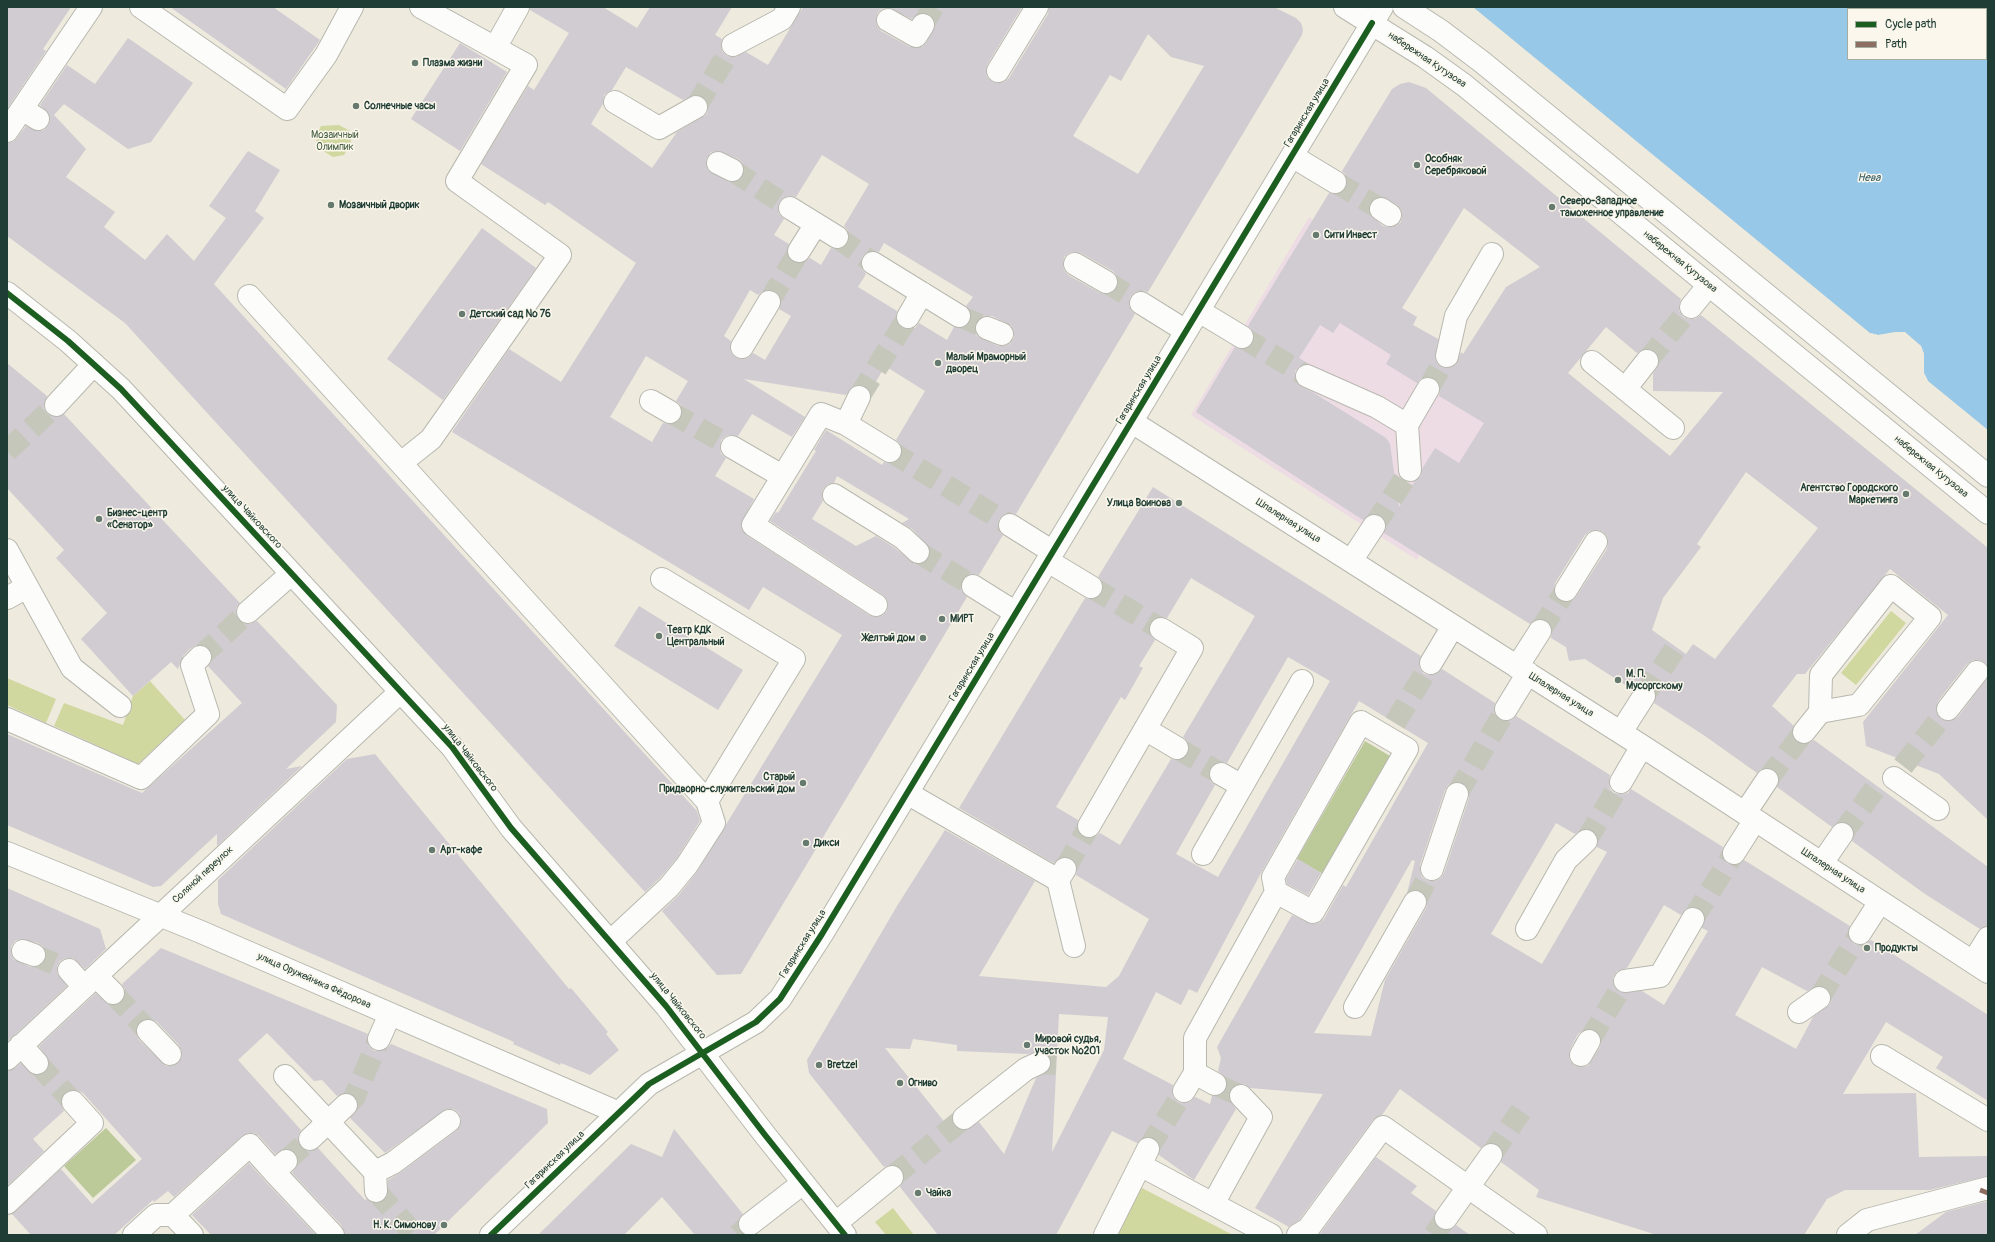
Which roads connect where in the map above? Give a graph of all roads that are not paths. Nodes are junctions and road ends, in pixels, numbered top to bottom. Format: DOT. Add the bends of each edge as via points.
graph roads {
  1 [pos="91,7"];
  2 [pos="141,7"];
  3 [pos="421,7"];
  4 [pos="518,7"];
  5 [pos="789,7"];
  6 [pos="1037,7"];
  7 [pos="1345,7"];
  8 [pos="1404,7"];
  9 [pos="350,8"];
  10 [pos="1377,15"];
  11 [pos="888,20"];
  12 [pos="923,24"];
  13 [pos="733,45"];
  14 [pos="495,48"];
  15 [pos="998,71"];
  16 [pos="615,102"];
  17 [pos="696,107"];
  18 [pos="18,119"];
  19 [pos="1292,156"];
  20 [pos="1335,182"];
  21 [pos="790,208"];
  22 [pos="816,224"];
  23 [pos="837,237"];
  24 [pos="799,251"];
  25 [pos="1492,254"];
  26 [pos="873,263"];
  27 [pos="1076,264"];
  28 [pos="1106,282"];
  29 [pos="1708,285"];
  30 [pos="7,293"];
  31 [pos="922,293"];
  32 [pos="249,296"];
  33 [pos="769,302"];
  34 [pos="1141,303"];
  35 [pos="1691,307"];
  36 [pos="1199,311"];
  37 [pos="960,316"];
  38 [pos="908,317"];
  39 [pos="1186,331"];
  40 [pos="1242,337"];
  41 [pos="742,347"];
  42 [pos="1447,356"];
  43 [pos="1647,361"];
  44 [pos="1592,362"];
  45 [pos="94,364"];
  46 [pos="1307,376"];
  47 [pos="1428,389"];
  48 [pos="1625,389"];
  49 [pos="859,397"];
  50 [pos="651,401"];
  51 [pos="56,406"];
  52 [pos="670,412"];
  53 [pos="1132,422"];
  54 [pos="846,424"];
  55 [pos="1407,425"];
  56 [pos="1673,428"];
  57 [pos="732,447"];
  58 [pos="890,451"];
  59 [pos="401,463"];
  60 [pos="1410,470"];
  61 [pos="782,476"];
  62 [pos="1988,476"];
  63 [pos="834,495"];
  64 [pos="1988,513"];
  65 [pos="1010,525"];
  66 [pos="1374,526"];
  67 [pos="1596,542"];
  68 [pos="7,550"];
  69 [pos="918,552"];
  70 [pos="1051,556"];
  71 [pos="1351,561"];
  72 [pos="291,574"];
  73 [pos="662,579"];
  74 [pos="973,586"];
  75 [pos="27,587"];
  76 [pos="1091,587"];
  77 [pos="1566,590"];
  78 [pos="7,598"];
  79 [pos="876,605"];
  80 [pos="248,612"];
  81 [pos="1016,613"];
  82 [pos="1453,626"];
  83 [pos="1161,629"];
  84 [pos="1540,631"];
  85 [pos="200,657"];
  86 [pos="1431,663"];
  87 [pos="1522,670"];
  88 [pos="1977,672"];
  89 [pos="1302,681"];
  90 [pos="400,692"];
  91 [pos="1644,696"];
  92 [pos="120,706"];
  93 [pos="1506,709"];
  94 [pos="1948,709"];
  95 [pos="1820,712"];
  96 [pos="7,719"];
  97 [pos="1145,729"];
  98 [pos="1620,732"];
  99 [pos="1804,732"];
  100 [pos="1642,746"];
  101 [pos="1177,748"];
  102 [pos="1221,774"];
  103 [pos="1891,777"];
  104 [pos="1767,780"];
  105 [pos="1621,782"];
  106 [pos="1242,786"];
  107 [pos="907,793"];
  108 [pos="1457,794"];
  109 [pos="708,801"];
  110 [pos="1938,809"];
  111 [pos="1750,817"];
  112 [pos="1089,826"];
  113 [pos="1842,834"];
  114 [pos="1586,841"];
  115 [pos="7,853"];
  116 [pos="1734,853"];
  117 [pos="1203,854"];
  118 [pos="1822,864"];
  119 [pos="1432,869"];
  120 [pos="1276,892"];
  121 [pos="1415,902"];
  122 [pos="1880,902"];
  123 [pos="160,916"];
  124 [pos="1693,919"];
  125 [pos="1527,929"];
  126 [pos="1860,933"];
  127 [pos="1988,938"];
  128 [pos="611,941"];
  129 [pos="1074,946"];
  130 [pos="1981,967"];
  131 [pos="69,970"];
  132 [pos="90,981"];
  133 [pos="1626,982"];
  134 [pos="112,993"];
  135 [pos="1819,998"];
  136 [pos="1355,1008"];
  137 [pos="1799,1012"];
  138 [pos="390,1014"];
  139 [pos="148,1031"];
  140 [pos="380,1039"];
  141 [pos="12,1052"];
  142 [pos="170,1054"];
  143 [pos="703,1054"];
  144 [pos="1882,1056"];
  145 [pos="37,1063"];
  146 [pos="1039,1063"];
  147 [pos="284,1076"];
  148 [pos="1215,1084"];
  149 [pos="1241,1096"];
  150 [pos="73,1102"];
  151 [pos="346,1105"];
  152 [pos="619,1113"];
  153 [pos="964,1118"];
  154 [pos="1988,1120"];
  155 [pos="449,1121"];
  156 [pos="328,1122"];
  157 [pos="310,1139"];
  158 [pos="1490,1155"];
  159 [pos="892,1177"];
  160 [pos="803,1183"];
  161 [pos="1468,1187"];
  162 [pos="1988,1188"];
  163 [pos="7,1203"];
  164 [pos="1213,1204"];
  165 [pos="173,1215"];
  166 [pos="1446,1218"];
  167 [pos="750,1224"];
  168 [pos="840,1229"];
  169 [pos="134,1235"];
  170 [pos="192,1235"];
  171 [pos="333,1235"];
  172 [pos="491,1235"];
  173 [pos="1105,1235"];
  174 [pos="1271,1235"];
  175 [pos="1298,1235"];
  176 [pos="1536,1235"];
  177 [pos="1848,1235"];
  1 -- 18 [label="street"];
  2 -- 9 [label="street" via="287,109 326,55"];
  3 -- 14 [label="street"];
  4 -- 14 [label="street"];
  5 -- 13 [label="street" via="782,19"];
  6 -- 15 [label="street"];
  7 -- 10 [label="street, набережная Кутузова"];
  8 -- 62 [label="street" via="1482,62"];
  10 -- 19 [label="street, Гагаринская улица"];
  10 -- 29 [label="street, набережная Кутузова" via="1425,57 1464,85"];
  11 -- 12 [label="street" via="916,36"];
  14 -- 59 [label="street" via="526,65 457,181 560,255 431,439"];
  16 -- 17 [label="street" via="659,128"];
  19 -- 20 [label="street"];
  19 -- 36 [label="street, Гагаринская улица"];
  21 -- 22 [label="street"];
  22 -- 23 [label="street"];
  22 -- 24 [label="street"];
  25 -- 42 [label="street" via="1456,316"];
  26 -- 31 [label="street"];
  27 -- 28 [label="street"];
  29 -- 35 [label="street"];
  29 -- 64 [label="street, набережная Кутузова"];
  30 -- 45 [label="street, улица Чайковского"];
  31 -- 37 [label="street"];
  31 -- 38 [label="street"];
  32 -- 59 [label="street"];
  33 -- 41 [label="street"];
  34 -- 39 [label="street"];
  36 -- 39 [label="street, Гагаринская улица"];
  36 -- 40 [label="street"];
  39 -- 53 [label="street, Гагаринская улица"];
  43 -- 48 [label="street"];
  44 -- 48 [label="street"];
  45 -- 51 [label="street"];
  45 -- 72 [label="street, улица Чайковского"];
  46 -- 55 [label="street" via="1377,406"];
  47 -- 55 [label="street"];
  48 -- 56 [label="street"];
  49 -- 54 [label="street"];
  50 -- 52 [label="street"];
  53 -- 70 [label="street, Гагаринская улица"];
  53 -- 71 [label="street, Шпалерная улица"];
  54 -- 58 [label="street"];
  54 -- 61 [label="street" via="821,414"];
  55 -- 60 [label="street"];
  57 -- 61 [label="street"];
  59 -- 109 [label="street"];
  61 -- 79 [label="street" via="753,525"];
  63 -- 69 [label="street" via="903,538"];
  65 -- 70 [label="street"];
  66 -- 71 [label="street"];
  67 -- 77 [label="street"];
  68 -- 75 [label="street"];
  70 -- 76 [label="street"];
  70 -- 81 [label="street, Гагаринская улица"];
  71 -- 82 [label="street, Шпалерная улица"];
  72 -- 80 [label="street"];
  72 -- 90 [label="street, улица Чайковского"];
  73 -- 109 [label="street" via="794,659"];
  74 -- 81 [label="street"];
  75 -- 78 [label="street"];
  75 -- 92 [label="street" via="72,668"];
  81 -- 107 [label="street, Гагаринская улица"];
  82 -- 86 [label="street"];
  82 -- 87 [label="street, Шпалерная улица"];
  83 -- 97 [label="street" via="1192,648"];
  84 -- 87 [label="street"];
  85 -- 96 [label="street" via="192,665 208,714 141,778"];
  87 -- 93 [label="street"];
  87 -- 98 [label="street, Шпалерная улица"];
  88 -- 94 [label="street"];
  89 -- 106 [label="street"];
  90 -- 123 [label="street, Соляной переулок"];
  90 -- 128 [label="street, улица Чайковского" via="452,747 511,828"];
  91 -- 98 [label="street"];
  95 -- 95 [label="street" via="1859,705 1930,617 1891,586 1821,675"];
  95 -- 99 [label="street"];
  97 -- 101 [label="street"];
  97 -- 112 [label="street"];
  98 -- 100 [label="street, Шпалерная улица"];
  100 -- 105 [label="street"];
  100 -- 111 [label="street, Шпалерная улица"];
  102 -- 106 [label="street"];
  103 -- 110 [label="street"];
  104 -- 111 [label="street"];
  106 -- 117 [label="street"];
  107 -- 129 [label="street" via="1061,875"];
  107 -- 143 [label="street, Гагаринская улица" via="780,998 756,1022"];
  108 -- 119 [label="street"];
  109 -- 128 [label="street" via="714,823 687,865 669,887"];
  111 -- 116 [label="street"];
  111 -- 118 [label="street, Шпалерная улица"];
  113 -- 118 [label="street"];
  114 -- 125 [label="street" via="1566,860"];
  115 -- 123 [label="street, улица Оружейника Фёдорова"];
  118 -- 122 [label="street, Шпалерная улица"];
  120 -- 120 [label="street" via="1273,877 1361,722 1391,730 1407,749 1313,912"];
  120 -- 148 [label="street" via="1195,1038 1190,1082"];
  121 -- 136 [label="street"];
  122 -- 126 [label="street"];
  122 -- 130 [label="street, Шпалерная улица"];
  123 -- 132 [label="street, Соляной переулок"];
  123 -- 138 [label="street, улица Оружейника Фёдорова"];
  124 -- 133 [label="street" via="1660,976"];
  127 -- 130 [label="street"];
  128 -- 143 [label="street, улица Чайковского" via="660,998"];
  131 -- 132 [label="street"];
  132 -- 134 [label="street"];
  132 -- 141 [label="street, Соляной переулок"];
  135 -- 137 [label="street"];
  138 -- 140 [label="street"];
  138 -- 152 [label="street, улица Оружейника Фёдорова"];
  139 -- 142 [label="street"];
  141 -- 145 [label="street"];
  143 -- 152 [label="street, Гагаринская улица" via="649,1084"];
  143 -- 160 [label="street, улица Чайковского"];
  144 -- 154 [label="street"];
  146 -- 153 [label="street" via="1026,1069"];
  147 -- 156 [label="street"];
  149 -- 164 [label="street" via="1261,1117"];
  150 -- 163 [label="street" via="92,1123"];
  151 -- 156 [label="street"];
  152 -- 172 [label="street, Гагаринская улица"];
  155 -- 156 [label="street" via="393,1163 375,1181"];
  156 -- 157 [label="street"];
  158 -- 161 [label="street"];
  159 -- 168 [label="street"];
  160 -- 167 [label="street"];
  160 -- 168 [label="street, улица Чайковского"];
  161 -- 166 [label="street"];
  161 -- 175 [label="street" via="1383,1127 1308,1229"];
  161 -- 176 [label="street"];
  162 -- 177 [label="street" via="1867,1220"];
  164 -- 173 [label="street" via="1144,1157"];
  164 -- 174 [label="street"];
  165 -- 169 [label="street" via="156,1216"];
  165 -- 170 [label="street"];
  165 -- 171 [label="street" via="250,1145 280,1166"];
}
